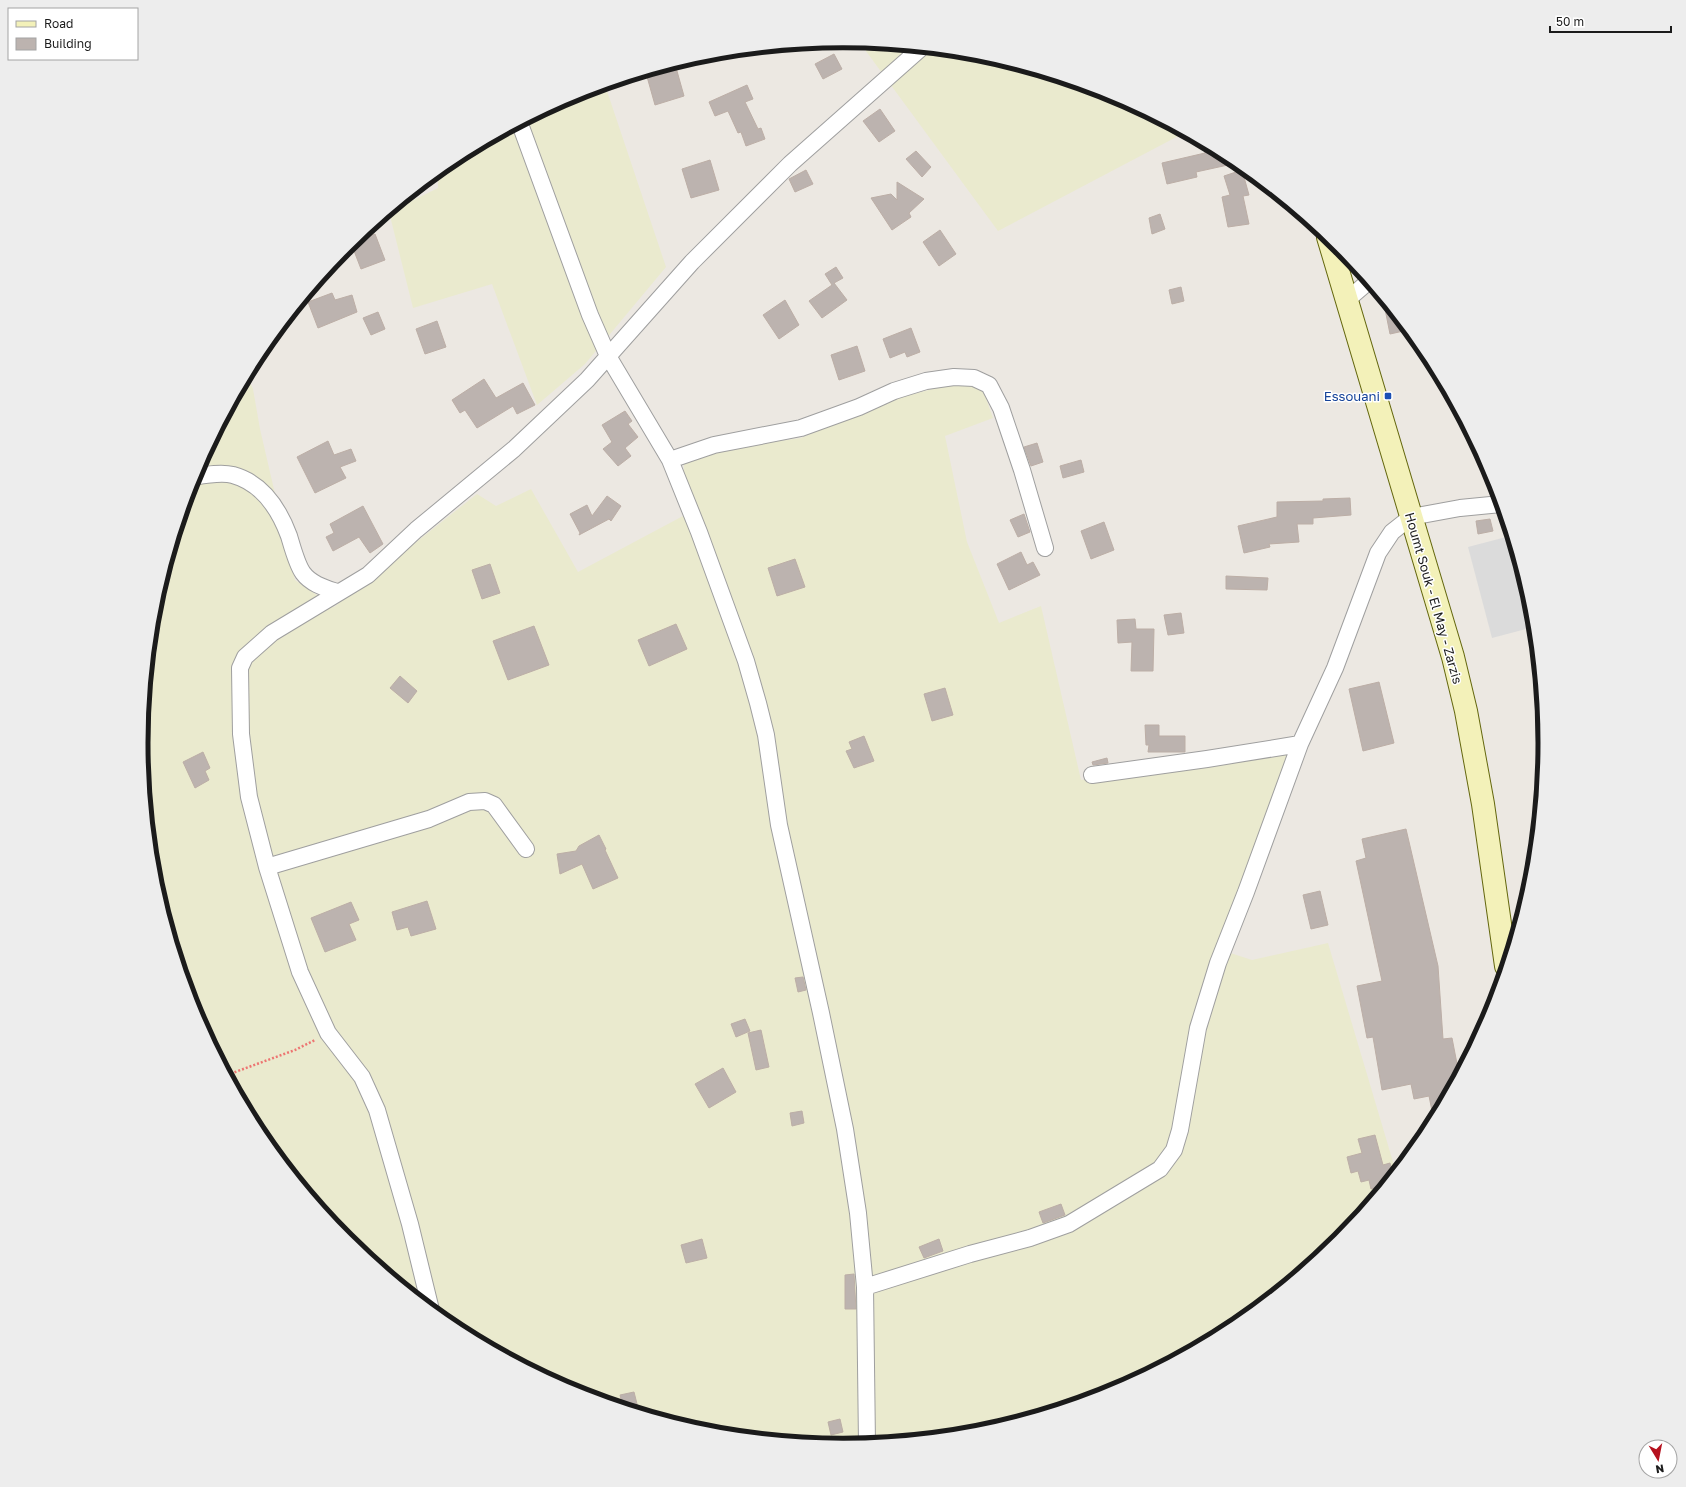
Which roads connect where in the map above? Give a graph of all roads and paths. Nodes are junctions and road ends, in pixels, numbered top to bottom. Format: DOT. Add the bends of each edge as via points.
graph roads {
  1 [pos="917,52"];
  2 [pos="521,127"];
  3 [pos="1332,249"];
  4 [pos="1365,284"];
  5 [pos="1347,300"];
  6 [pos="608,356"];
  7 [pos="670,460"];
  8 [pos="200,476"];
  9 [pos="1496,504"];
  10 [pos="1411,517"];
  11 [pos="1045,548"];
  12 [pos="337,592"];
  13 [pos="1300,744"];
  14 [pos="1092,774"];
  15 [pos="526,849"];
  16 [pos="267,867"];
  17 [pos="1505,958"];
  18 [pos="328,1034"];
  19 [pos="231,1074"];
  20 [pos="865,1287"];
  21 [pos="429,1302"];
  22 [pos="867,1438"];
  1 -- 6 [label="street" via="779,175 692,262"];
  2 -- 6 [label="street" via="590,315"];
  3 -- 5 [label="main road, Houmt Souk - El May - Zarzis"];
  4 -- 5 [label="street"];
  5 -- 10 [label="main road, Houmt Souk - El May - Zarzis"];
  6 -- 7 [label="street"];
  6 -- 12 [label="street" via="587,380 514,449 416,530 368,575"];
  7 -- 11 [label="street" via="714,446 800,428 926,381 954,377 974,378 989,385 1001,408"];
  7 -- 20 [label="street" via="746,661 766,736 780,825 845,1129 858,1213"];
  8 -- 12 [label="street" via="233,475 259,489 280,513 302,572 309,580"];
  9 -- 10 [label="street"];
  10 -- 13 [label="street" via="1392,532 1378,553 1335,668"];
  10 -- 17 [label="main road, Houmt Souk - El May - Zarzis" via="1453,657 1466,711 1483,804"];
  12 -- 16 [label="street" via="272,633 245,657 240,668 241,734 249,797"];
  13 -- 14 [label="street"];
  13 -- 20 [label="street" via="1218,963 1198,1028 1180,1130 1174,1150 1160,1170 1069,1224"];
  15 -- 16 [label="street" via="494,805 485,801 469,802 429,819"];
  16 -- 18 [label="street" via="300,972"];
  18 -- 19 [label="path" via="295,1050"];
  18 -- 21 [label="street" via="362,1077 377,1110 410,1224"];
  20 -- 22 [label="street"];
}
